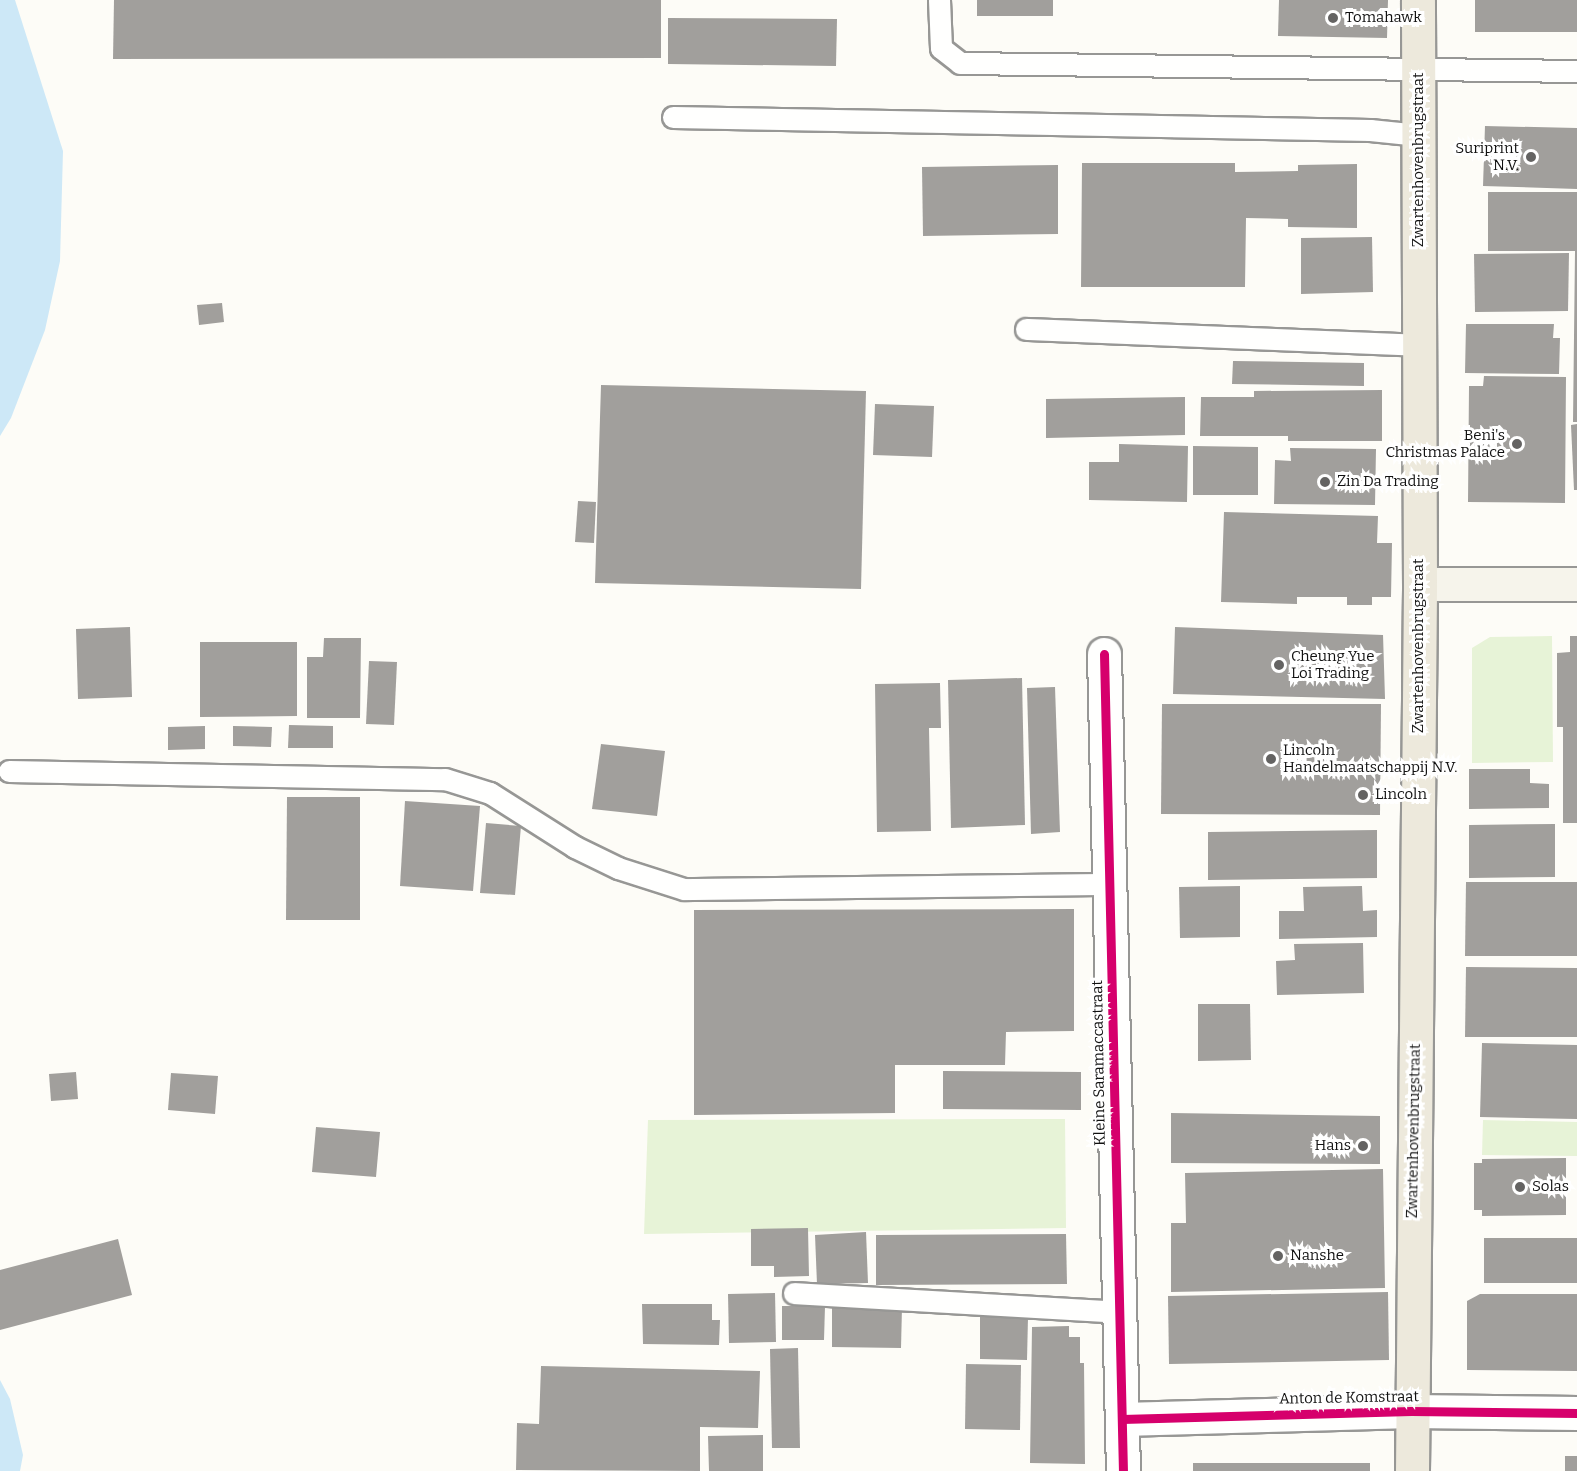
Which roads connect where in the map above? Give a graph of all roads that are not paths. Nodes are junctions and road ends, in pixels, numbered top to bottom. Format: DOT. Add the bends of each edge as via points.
graph roads {
  1 [pos="939,0"];
  2 [pos="1419,0"];
  3 [pos="1419,69"];
  4 [pos="1577,71"];
  5 [pos="673,117"];
  6 [pos="1419,135"];
  7 [pos="1026,329"];
  8 [pos="1419,345"];
  9 [pos="1420,584"];
  10 [pos="1577,584"];
  11 [pos="1104,654"];
  12 [pos="9,771"];
  13 [pos="1110,884"];
  14 [pos="794,1293"];
  15 [pos="1120,1312"];
  16 [pos="1411,1411"];
  17 [pos="1577,1413"];
  18 [pos="1122,1419"];
  19 [pos="1123,1471"];
  20 [pos="1412,1471"];
  1 -- 3 [label="lane" via="941,48 960,63"];
  2 -- 3 [label="main road, Zwartenhovenbrugstraat"];
  3 -- 4 [label="lane"];
  3 -- 6 [label="main road, Zwartenhovenbrugstraat"];
  5 -- 6 [label="lane" via="1359,130"];
  6 -- 8 [label="main road, Zwartenhovenbrugstraat"];
  7 -- 8 [label="lane"];
  8 -- 9 [label="main road, Zwartenhovenbrugstraat"];
  9 -- 10 [label="main road"];
  9 -- 16 [label="main road, Zwartenhovenbrugstraat"];
  11 -- 13 [label="street, Kleine Saramaccastraat"];
  12 -- 13 [label="lane" via="445,779 490,793 575,847 618,868 684,889"];
  13 -- 15 [label="street, Kleine Saramaccastraat"];
  14 -- 15 [label="lane"];
  15 -- 18 [label="street, Kleine Saramaccastraat"];
  16 -- 17 [label="street, Anton de Komstraat"];
  16 -- 18 [label="street, Anton de Komstraat"];
  16 -- 20 [label="main road, Zwartenhovenbrugstraat"];
  18 -- 19 [label="street, Kleine Saramaccastraat"];
}
